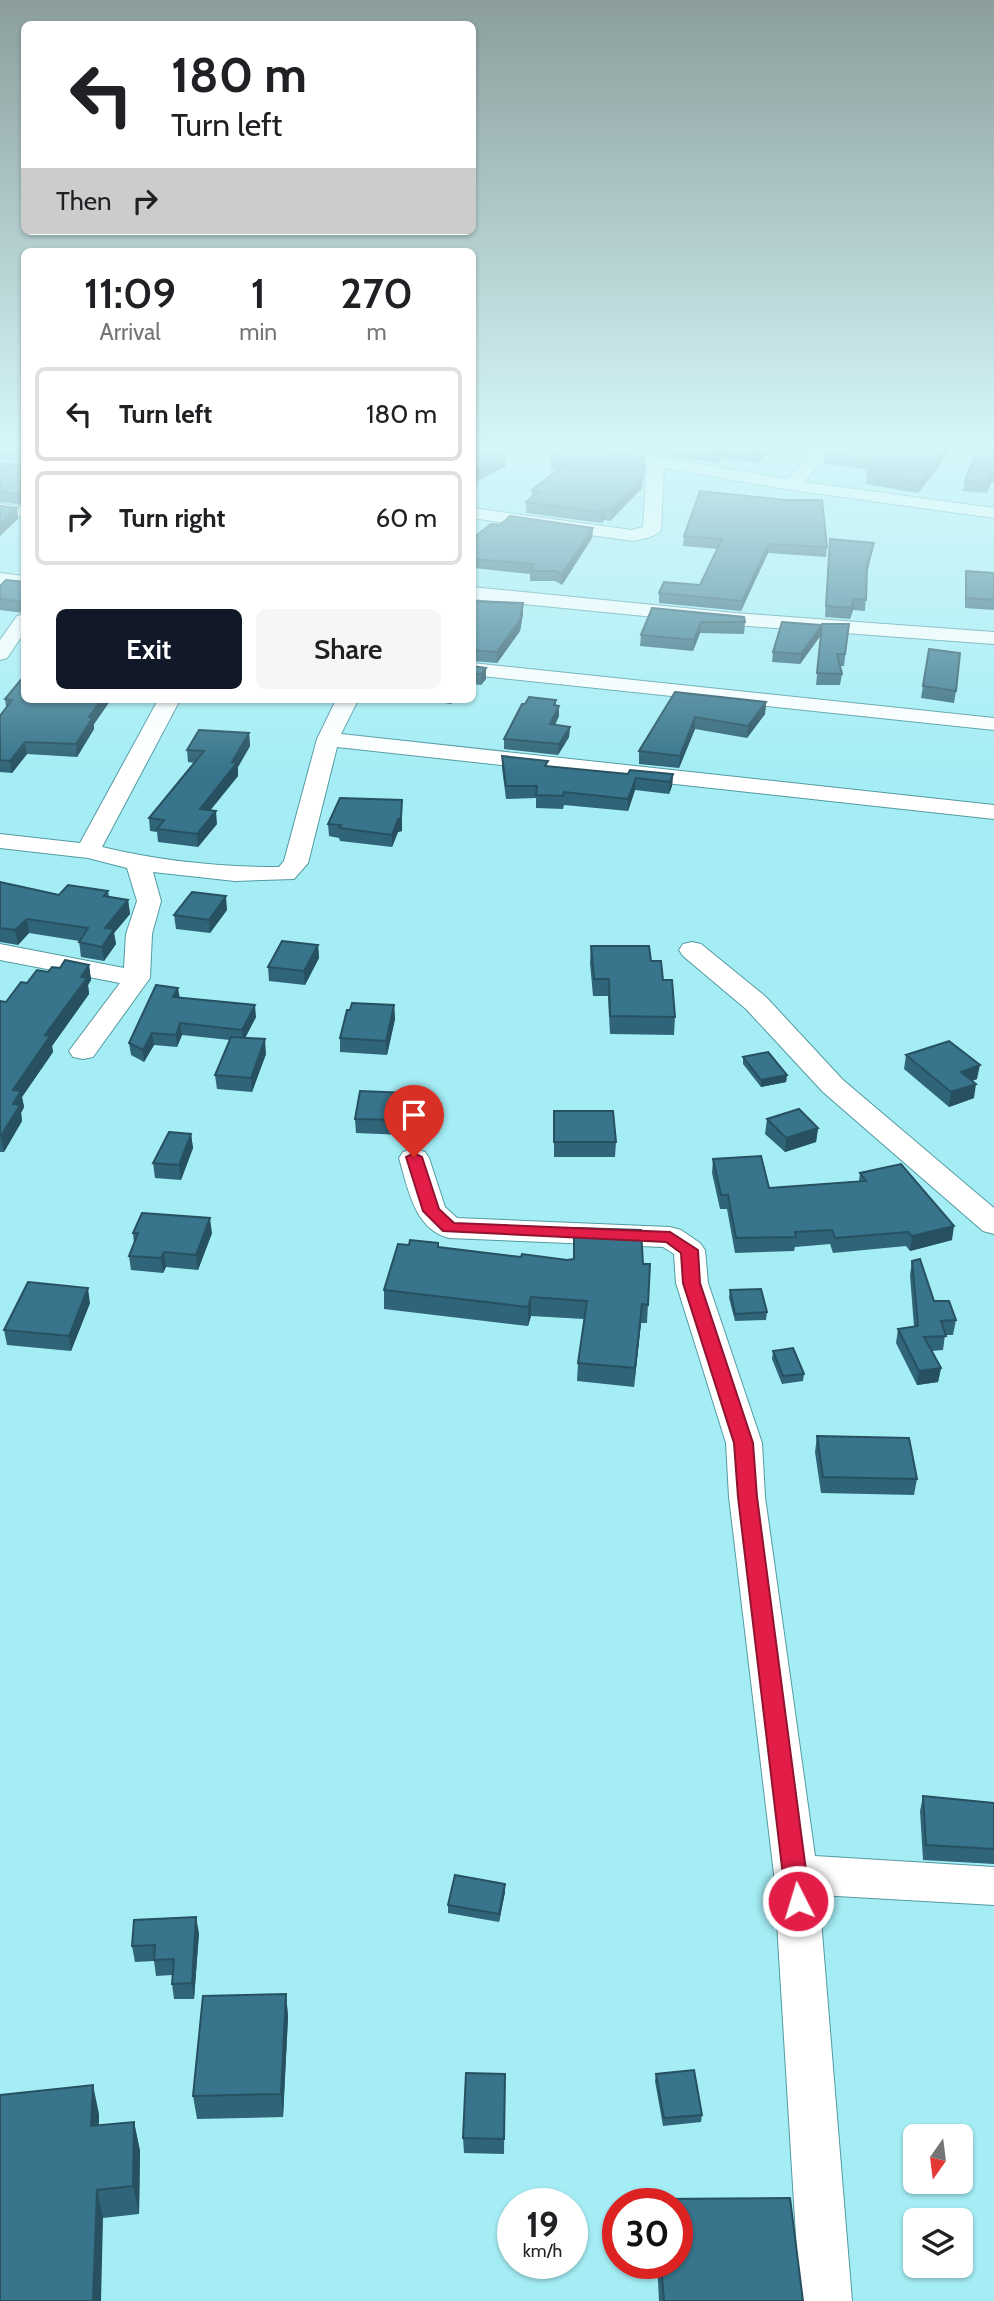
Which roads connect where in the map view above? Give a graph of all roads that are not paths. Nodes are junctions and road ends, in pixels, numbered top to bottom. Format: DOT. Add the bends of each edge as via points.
graph roads {
  1 [pos="0,579"];
  2 [pos="21,582"];
  3 [pos="476,593"];
  4 [pos="21,624"];
  5 [pos="994,638"];
  6 [pos="0,654"];
  7 [pos="476,669"];
  8 [pos="167,703"];
  9 [pos="346,703"];
  10 [pos="994,724"];
  11 [pos="328,738"];
  12 [pos="994,812"];
  13 [pos="0,841"];
  14 [pos="88,851"];
  15 [pos="138,863"];
  16 [pos="692,950"];
  17 [pos="0,952"];
  18 [pos="137,978"];
  19 [pos="83,1051"];
  20 [pos="414,1157"];
  21 [pos="994,1224"];
  22 [pos="796,1874"];
  23 [pos="994,1886"];
  24 [pos="826,2301"];
  1 -- 2 [label="street"];
  3 -- 5 [label="street"];
  4 -- 6 [label="street"];
  7 -- 10 [label="street"];
  8 -- 14 [label="street"];
  9 -- 11 [label="street"];
  11 -- 12 [label="street"];
  11 -- 15 [label="street" via="296,863 285,874 235,874"];
  13 -- 14 [label="street"];
  14 -- 15 [label="street"];
  15 -- 18 [label="street" via="149,901 139,934"];
  16 -- 21 [label="street" via="756,1003 833,1086"];
  17 -- 18 [label="street"];
  18 -- 19 [label="street"];
  20 -- 22 [label="street" via="432,1211 449,1228 670,1237 689,1250 692,1283 744,1443"];
  22 -- 23 [label="street"];
  22 -- 24 [label="street"];
}
